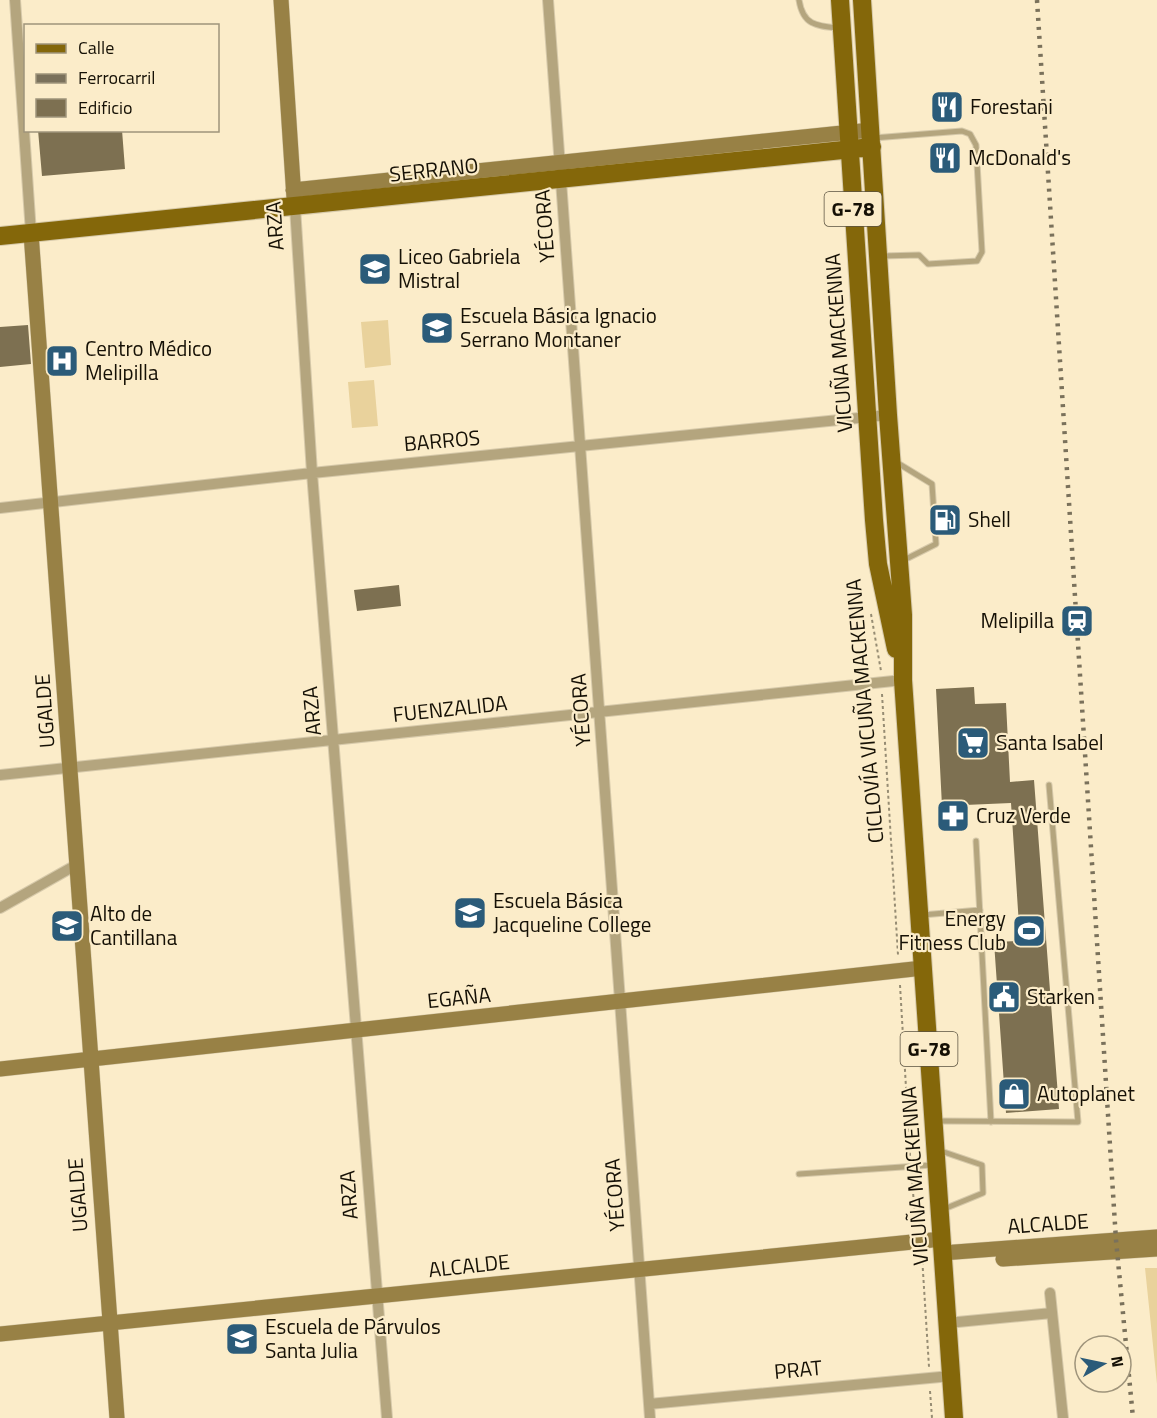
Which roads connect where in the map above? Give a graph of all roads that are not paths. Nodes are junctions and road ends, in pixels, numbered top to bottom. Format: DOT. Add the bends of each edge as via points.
graph roads {
  1 [pos="15,0"];
  2 [pos="281,0"];
  3 [pos="548,0"];
  4 [pos="799,0"];
  5 [pos="840,0"];
  6 [pos="862,0"];
  7 [pos="842,29"];
  8 [pos="24,131"];
  9 [pos="24,132"];
  10 [pos="871,138"];
  11 [pos="849,140"];
  12 [pos="561,170"];
  13 [pos="294,198"];
  14 [pos="31,233"];
  15 [pos="0,236"];
  16 [pos="878,256"];
  17 [pos="888,416"];
  18 [pos="867,418"];
  19 [pos="580,447"];
  20 [pos="891,458"];
  21 [pos="312,473"];
  22 [pos="51,502"];
  23 [pos="0,508"];
  24 [pos="900,562"];
  25 [pos="903,680"];
  26 [pos="601,713"];
  27 [pos="335,740"];
  28 [pos="70,768"];
  29 [pos="0,775"];
  30 [pos="1049,785"];
  31 [pos="976,841"];
  32 [pos="76,865"];
  33 [pos="0,908"];
  34 [pos="980,910"];
  35 [pos="919,915"];
  36 [pos="923,968"];
  37 [pos="621,1001"];
  38 [pos="357,1030"];
  39 [pos="89,1061"];
  40 [pos="0,1069"];
  41 [pos="934,1121"];
  42 [pos="991,1122"];
  43 [pos="936,1157"];
  44 [pos="799,1174"];
  45 [pos="940,1210"];
  46 [pos="1157,1237"];
  47 [pos="1157,1249"];
  48 [pos="942,1251"];
  49 [pos="639,1270"];
  50 [pos="1050,1293"];
  51 [pos="378,1296"];
  52 [pos="1052,1313"];
  53 [pos="109,1323"];
  54 [pos="947,1323"];
  55 [pos="0,1334"];
  56 [pos="951,1376"];
  57 [pos="649,1404"];
  58 [pos="117,1418"];
  59 [pos="387,1418"];
  60 [pos="650,1418"];
  61 [pos="954,1418"];
  62 [pos="1063,1418"];
  1 -- 8 [label="street, UGALDE"];
  2 -- 13 [label="street, ARZA"];
  3 -- 12 [label="street, YÉCORA"];
  4 -- 7 [label="lane" via="801,14 811,23"];
  5 -- 7 [label="main road, VICUÑA MACKENNA / G-78"];
  6 -- 10 [label="main road, VICUÑA MACKENNA / G-78"];
  7 -- 11 [label="main road, VICUÑA MACKENNA / G-78"];
  9 -- 14 [label="street, UGALDE"];
  10 -- 11 [label="main road, SERRANO"];
  10 -- 16 [label="main road, VICUÑA MACKENNA / G-78"];
  10 -- 16 [label="lane" via="962,131 970,134 976,145 981,228 982,252 977,261 928,264 919,255"];
  11 -- 12 [label="main road, SERRANO"];
  11 -- 18 [label="main road, VICUÑA MACKENNA / G-78"];
  12 -- 13 [label="main road, SERRANO"];
  12 -- 19 [label="street, YÉCORA"];
  13 -- 14 [label="main road, SERRANO"];
  13 -- 21 [label="street, ARZA"];
  14 -- 15 [label="main road, SERRANO"];
  14 -- 22 [label="street, UGALDE"];
  16 -- 17 [label="main road, VICUÑA MACKENNA / G-78"];
  17 -- 18 [label="street, BARROS"];
  17 -- 20 [label="main road, VICUÑA MACKENNA / G-78"];
  18 -- 19 [label="street, BARROS"];
  18 -- 25 [label="main road, VICUÑA MACKENNA / G-78" via="878,564"];
  19 -- 21 [label="street, BARROS"];
  19 -- 26 [label="street, YÉCORA"];
  20 -- 24 [label="main road, VICUÑA MACKENNA / G-78"];
  20 -- 24 [label="lane" via="932,484 936,544"];
  21 -- 22 [label="street, BARROS"];
  21 -- 27 [label="street, ARZA"];
  22 -- 23 [label="street, BARROS"];
  22 -- 28 [label="street, UGALDE"];
  24 -- 25 [label="main road, VICUÑA MACKENNA / G-78"];
  25 -- 26 [label="street, FUENZALIDA"];
  25 -- 35 [label="main road, VICUÑA MACKENNA / G-78"];
  26 -- 27 [label="street, FUENZALIDA"];
  26 -- 37 [label="street, YÉCORA"];
  27 -- 28 [label="street, FUENZALIDA"];
  27 -- 38 [label="street, ARZA"];
  28 -- 29 [label="street, FUENZALIDA"];
  28 -- 32 [label="street, UGALDE"];
  30 -- 42 [label="lane" via="1078,1122"];
  31 -- 34 [label="lane"];
  32 -- 33 [label="street"];
  32 -- 39 [label="street, UGALDE"];
  34 -- 35 [label="lane"];
  34 -- 42 [label="lane"];
  35 -- 36 [label="main road, VICUÑA MACKENNA / G-78"];
  36 -- 37 [label="street, EGAÑA"];
  36 -- 41 [label="main road, VICUÑA MACKENNA / G-78"];
  37 -- 38 [label="street, EGAÑA"];
  37 -- 49 [label="street, YÉCORA"];
  38 -- 39 [label="street, EGAÑA"];
  38 -- 51 [label="street, ARZA"];
  39 -- 40 [label="street, EGAÑA"];
  39 -- 53 [label="street, UGALDE"];
  41 -- 42 [label="lane"];
  41 -- 43 [label="main road, VICUÑA MACKENNA / G-78"];
  43 -- 44 [label="lane" via="911,1167"];
  43 -- 45 [label="main road, VICUÑA MACKENNA / G-78"];
  43 -- 45 [label="lane" via="982,1165 984,1193"];
  45 -- 48 [label="main road, VICUÑA MACKENNA / G-78"];
  46 -- 48 [label="street, ALCALDE"];
  47 -- 48 [label="street, ALCALDE"];
  48 -- 49 [label="street, ALCALDE" via="921,1241"];
  48 -- 54 [label="main road, VICUÑA MACKENNA / G-78"];
  49 -- 51 [label="street, ALCALDE"];
  49 -- 57 [label="street, YÉCORA"];
  50 -- 52 [label="street"];
  51 -- 53 [label="street, ALCALDE"];
  51 -- 59 [label="street, ARZA"];
  52 -- 54 [label="street"];
  52 -- 62 [label="street"];
  53 -- 55 [label="street, ALCALDE"];
  53 -- 58 [label="street, UGALDE"];
  54 -- 56 [label="main road, VICUÑA MACKENNA / G-78"];
  56 -- 57 [label="street, PRAT"];
  56 -- 61 [label="main road, VICUÑA MACKENNA / G-78"];
  57 -- 60 [label="street, YÉCORA"];
}
